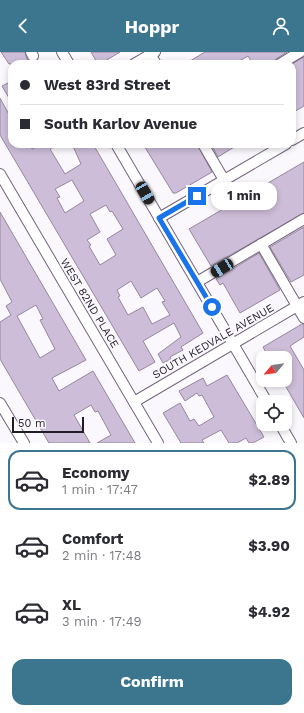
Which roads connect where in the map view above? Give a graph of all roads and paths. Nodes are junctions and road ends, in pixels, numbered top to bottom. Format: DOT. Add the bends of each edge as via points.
graph roads {
  1 [pos="300,52"];
  2 [pos="152,53"];
  3 [pos="141,60"];
  4 [pos="287,60"];
  5 [pos="118,148"];
  6 [pos="205,148"];
  7 [pos="279,148"];
  8 [pos="0,174"];
  9 [pos="224,180"];
  10 [pos="159,218"];
  11 [pos="304,219"];
  12 [pos="261,244"];
  13 [pos="197,282"];
  14 [pos="301,304"];
  15 [pos="304,318"];
  16 [pos="233,344"];
  17 [pos="263,395"];
  18 [pos="134,402"];
  19 [pos="0,403"];
  20 [pos="284,431"];
  21 [pos="24,443"];
  22 [pos="158,443"];
  23 [pos="291,443"];
  1 -- 4 [label="street"];
  2 -- 3 [label="street"];
  5 -- 10 [label="street"];
  6 -- 9 [label="street"];
  7 -- 9 [label="street"];
  8 -- 18 [label="street, WEST 82ND PLACE"];
  9 -- 10 [label="street"];
  10 -- 13 [label="street"];
  11 -- 12 [label="street"];
  12 -- 13 [label="street"];
  12 -- 14 [label="street"];
  13 -- 16 [label="street"];
  14 -- 15 [label="street"];
  14 -- 16 [label="street, SOUTH KEDVALE AVENUE"];
  16 -- 17 [label="street"];
  16 -- 18 [label="street, SOUTH KEDVALE AVENUE"];
  18 -- 22 [label="street, WEST 82ND PLACE"];
  19 -- 21 [label="street"];
  20 -- 23 [label="street"];
}
